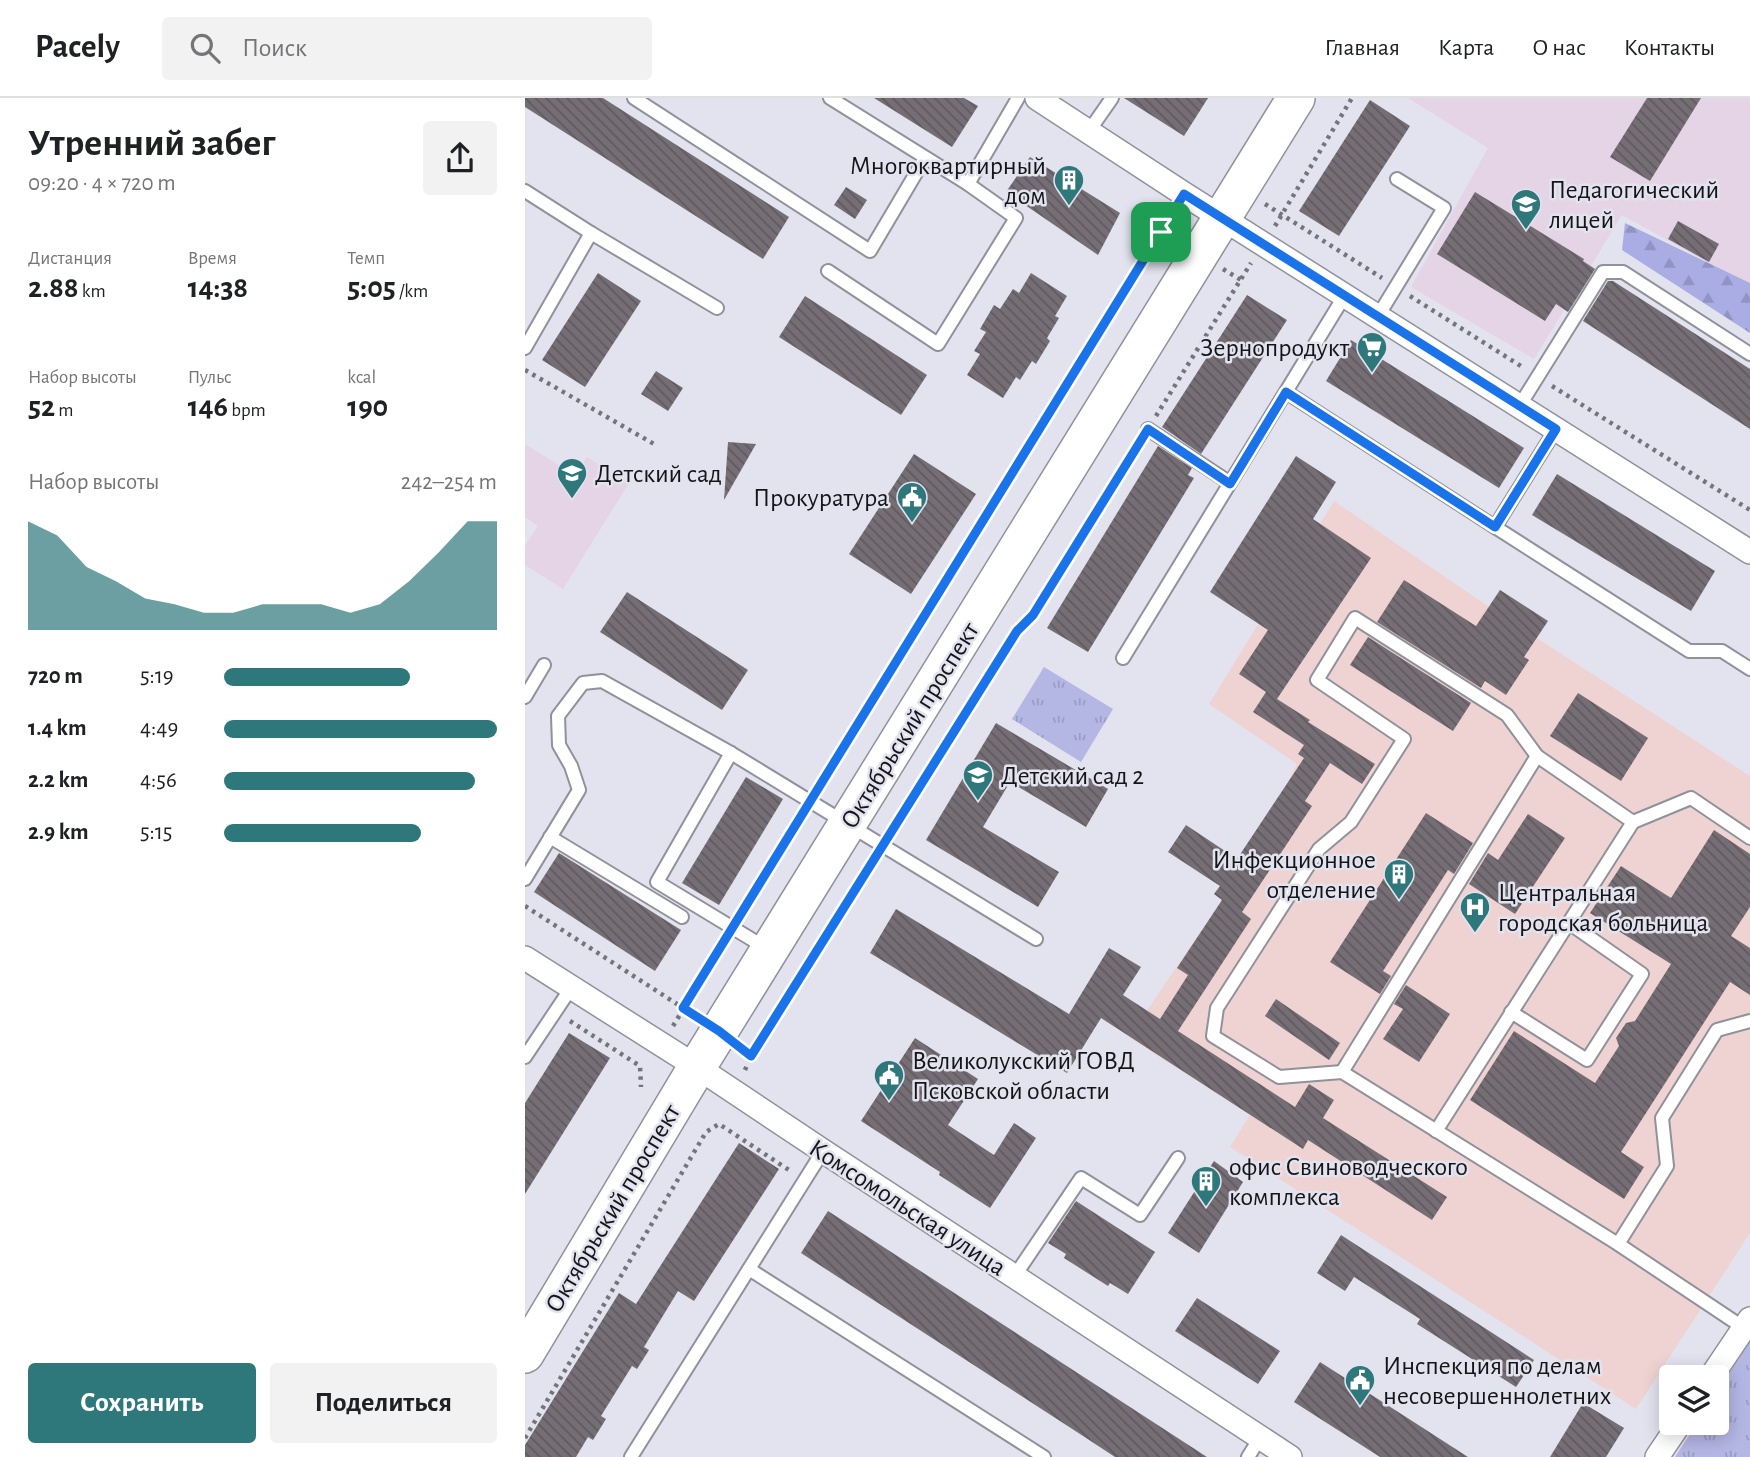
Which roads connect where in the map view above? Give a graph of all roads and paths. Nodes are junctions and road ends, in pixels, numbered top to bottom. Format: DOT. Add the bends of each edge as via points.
graph roads {
  1 [pos="634,98"];
  2 [pos="829,98"];
  3 [pos="1018,98"];
  4 [pos="1037,98"];
  5 [pos="1112,98"];
  6 [pos="1296,98"];
  7 [pos="1352,98"];
  8 [pos="1089,131"];
  9 [pos="925,158"];
  10 [pos="1397,179"];
  11 [pos="968,184"];
  12 [pos="525,191"];
  13 [pos="1184,194"];
  14 [pos="1231,203"];
  15 [pos="1282,215"];
  16 [pos="591,233"];
  17 [pos="1263,243"];
  18 [pos="828,271"];
  19 [pos="1396,287"];
  20 [pos="1345,295"];
  21 [pos="717,309"];
  22 [pos="1378,316"];
  23 [pos="525,348"];
  24 [pos="1750,354"];
  25 [pos="525,370"];
  26 [pos="1538,377"];
  27 [pos="1286,392"];
  28 [pos="1520,405"];
  29 [pos="1148,429"];
  30 [pos="1556,429"];
  31 [pos="654,444"];
  32 [pos="1230,484"];
  33 [pos="1750,510"];
  34 [pos="1495,527"];
  35 [pos="1750,551"];
  36 [pos="1123,659"];
  37 [pos="544,665"];
  38 [pos="1750,669"];
  39 [pos="525,697"];
  40 [pos="731,753"];
  41 [pos="1537,756"];
  42 [pos="810,802"];
  43 [pos="1633,822"];
  44 [pos="847,824"];
  45 [pos="550,837"];
  46 [pos="1750,838"];
  47 [pos="883,845"];
  48 [pos="525,879"];
  49 [pos="525,906"];
  50 [pos="683,917"];
  51 [pos="1569,923"];
  52 [pos="732,929"];
  53 [pos="1036,939"];
  54 [pos="769,950"];
  55 [pos="525,958"];
  56 [pos="571,988"];
  57 [pos="683,1008"];
  58 [pos="556,1011"];
  59 [pos="1511,1012"];
  60 [pos="1750,1021"];
  61 [pos="719,1031"];
  62 [pos="661,1045"];
  63 [pos="525,1056"];
  64 [pos="751,1056"];
  65 [pos="697,1067"];
  66 [pos="1342,1072"];
  67 [pos="641,1087"];
  68 [pos="734,1093"];
  69 [pos="1436,1131"];
  70 [pos="823,1151"];
  71 [pos="1178,1158"];
  72 [pos="804,1181"];
  73 [pos="1618,1244"];
  74 [pos="749,1269"];
  75 [pos="1014,1277"];
  76 [pos="1747,1323"];
  77 [pos="525,1354"];
  78 [pos="1719,1365"];
  79 [pos="1672,1435"];
  80 [pos="525,1438"];
  81 [pos="1254,1448"];
  82 [pos="631,1457"];
  83 [pos="1045,1457"];
  84 [pos="1290,1457"];
  85 [pos="1657,1457"];
  1 -- 9 [label="lane" via="870,251"];
  2 -- 9 [label="lane"];
  3 -- 11 [label="lane"];
  4 -- 8 [label="street"];
  5 -- 8 [label="lane"];
  6 -- 14 [label="main road, Октябрьский проспект"];
  7 -- 15 [label="path"];
  8 -- 13 [label="street"];
  9 -- 11 [label="lane"];
  10 -- 19 [label="lane" via="1444,208"];
  11 -- 18 [label="lane" via="1016,218 938,344"];
  12 -- 16 [label="lane"];
  13 -- 14 [label="street"];
  13 -- 42 [label="path"];
  14 -- 15 [label="path"];
  14 -- 17 [label="street"];
  14 -- 44 [label="main road, Октябрьский проспект"];
  15 -- 17 [label="path"];
  15 -- 19 [label="path"];
  16 -- 21 [label="lane"];
  16 -- 23 [label="lane"];
  17 -- 20 [label="street"];
  17 -- 29 [label="path"];
  19 -- 22 [label="lane"];
  19 -- 26 [label="path"];
  20 -- 22 [label="street"];
  20 -- 27 [label="lane"];
  22 -- 28 [label="street"];
  24 -- 26 [label="lane" via="1623,272 1603,272"];
  25 -- 31 [label="path"];
  26 -- 28 [label="lane"];
  26 -- 33 [label="path"];
  27 -- 32 [label="lane"];
  27 -- 34 [label="lane"];
  28 -- 30 [label="street"];
  29 -- 32 [label="lane"];
  29 -- 47 [label="path"];
  30 -- 34 [label="lane"];
  30 -- 35 [label="street"];
  32 -- 36 [label="lane"];
  34 -- 38 [label="lane" via="1689,651 1721,651"];
  37 -- 39 [label="lane"];
  40 -- 42 [label="lane"];
  40 -- 45 [label="lane" via="602,681 583,683 558,716 559,745 579,790"];
  40 -- 52 [label="lane" via="657,881"];
  41 -- 43 [label="lane"];
  41 -- 66 [label="lane"];
  41 -- 66 [label="lane" via="1507,715 1355,618 1317,680 1404,739 1351,822 1319,849 1217,1008 1213,1036 1279,1077"];
  42 -- 44 [label="lane"];
  42 -- 52 [label="path"];
  43 -- 46 [label="lane" via="1691,798"];
  43 -- 51 [label="lane"];
  44 -- 47 [label="lane"];
  44 -- 54 [label="main road, Октябрьский проспект"];
  45 -- 48 [label="lane"];
  45 -- 50 [label="lane"];
  47 -- 53 [label="lane"];
  47 -- 64 [label="path"];
  49 -- 57 [label="path"];
  51 -- 59 [label="lane"];
  51 -- 59 [label="lane" via="1642,974 1587,1060"];
  52 -- 54 [label="lane"];
  52 -- 57 [label="path"];
  54 -- 61 [label="main road, Октябрьский проспект"];
  55 -- 56 [label="street, Комсомольская улица"];
  56 -- 58 [label="lane"];
  56 -- 62 [label="street, Комсомольская улица"];
  57 -- 61 [label="path"];
  57 -- 62 [label="path"];
  58 -- 63 [label="lane"];
  58 -- 67 [label="path" via="640,1066"];
  59 -- 69 [label="lane"];
  60 -- 73 [label="lane" via="1717,1030 1662,1118 1667,1166"];
  61 -- 64 [label="path"];
  61 -- 65 [label="main road, Октябрьский проспект"];
  62 -- 65 [label="street, Комсомольская улица"];
  64 -- 68 [label="path"];
  65 -- 68 [label="street, Комсомольская улица"];
  65 -- 77 [label="main road, Октябрьский проспект"];
  66 -- 69 [label="lane"];
  68 -- 70 [label="street, Комсомольская улица"];
  69 -- 73 [label="lane"];
  70 -- 72 [label="lane"];
  70 -- 75 [label="street, Комсомольская улица"];
  71 -- 75 [label="lane" via="1140,1215 1081,1178"];
  72 -- 74 [label="lane"];
  72 -- 80 [label="path" via="719,1124 706,1132"];
  73 -- 76 [label="lane"];
  74 -- 82 [label="lane"];
  74 -- 83 [label="lane"];
  75 -- 81 [label="street, Комсомольская улица"];
  76 -- 78 [label="street"];
  79 -- 85 [label="street"];
  81 -- 84 [label="street, Комсомольская улица"];
}
